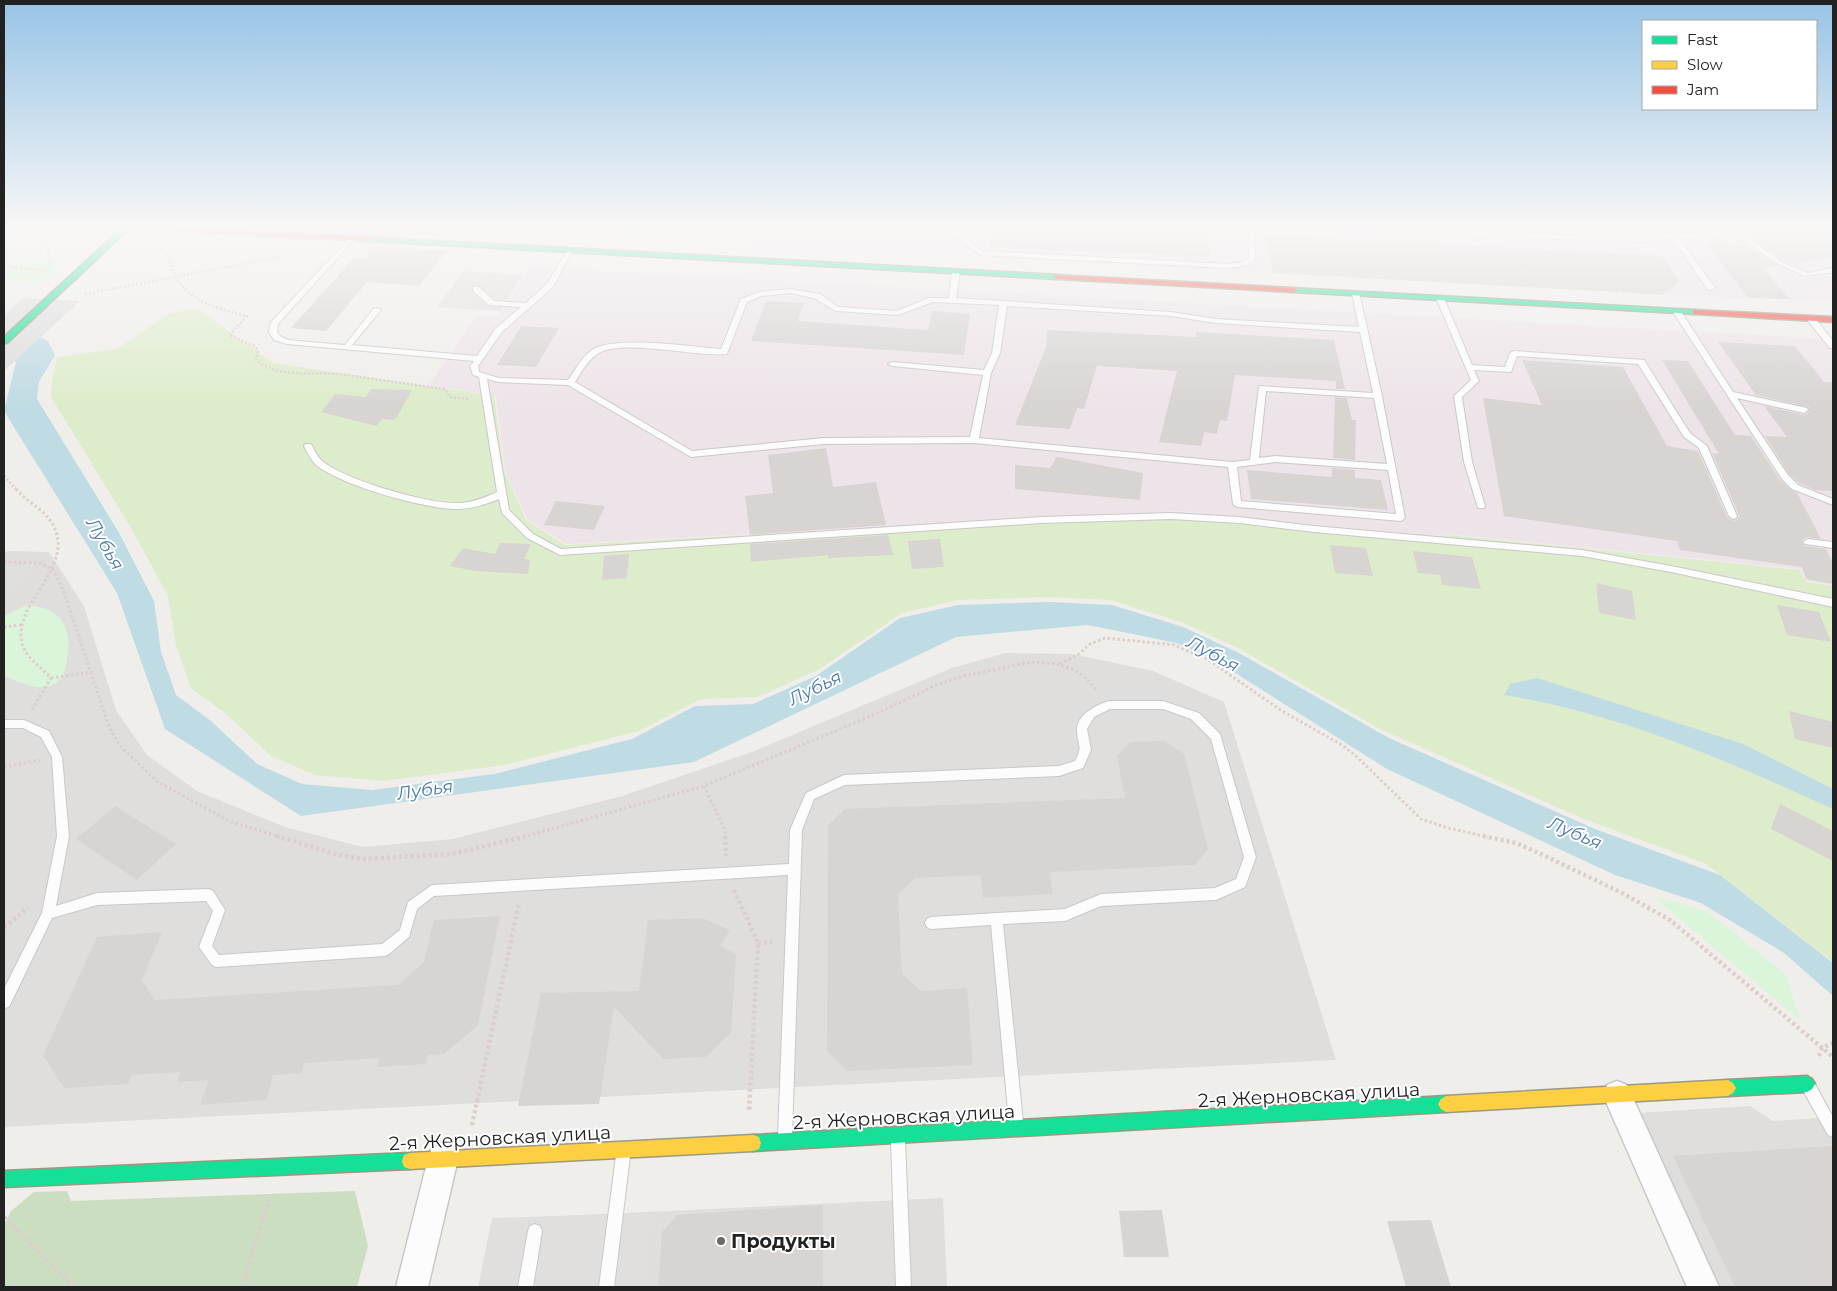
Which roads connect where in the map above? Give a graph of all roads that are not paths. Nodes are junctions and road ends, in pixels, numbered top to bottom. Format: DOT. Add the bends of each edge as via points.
graph roads {
  1 [pos="63,286"];
  2 [pos="308,286"];
  3 [pos="549,286"];
  4 [pos="954,286"];
  5 [pos="1215,286"];
  6 [pos="476,289"];
  7 [pos="1356,294"];
  8 [pos="1440,298"];
  9 [pos="952,300"];
  10 [pos="528,305"];
  11 [pos="1003,305"];
  12 [pos="377,310"];
  13 [pos="1677,312"];
  14 [pos="1811,319"];
  15 [pos="1833,320"];
  16 [pos="1364,330"];
  17 [pos="4,341"];
  18 [pos="1833,346"];
  19 [pos="347,347"];
  20 [pos="479,358"];
  21 [pos="892,364"];
  22 [pos="1469,367"];
  23 [pos="987,373"];
  24 [pos="484,377"];
  25 [pos="570,383"];
  26 [pos="1732,394"];
  27 [pos="1378,396"];
  28 [pos="1804,410"];
  29 [pos="974,440"];
  30 [pos="308,446"];
  31 [pos="1254,462"];
  32 [pos="1232,466"];
  33 [pos="1391,467"];
  34 [pos="501,494"];
  35 [pos="1833,502"];
  36 [pos="1480,506"];
  37 [pos="1733,516"];
  38 [pos="1808,542"];
  39 [pos="1833,545"];
  40 [pos="1833,603"];
  41 [pos="4,724"];
  42 [pos="795,869"];
  43 [pos="48,914"];
  44 [pos="996,919"];
  45 [pos="931,923"];
  46 [pos="4,1002"];
  47 [pos="1807,1084"];
  48 [pos="1618,1095"];
  49 [pos="1017,1128"];
  50 [pos="1833,1130"];
  51 [pos="898,1135"];
  52 [pos="785,1141"];
  53 [pos="624,1150"];
  54 [pos="442,1159"];
  55 [pos="4,1179"];
  56 [pos="535,1231"];
  57 [pos="412,1287"];
  58 [pos="525,1287"];
  59 [pos="606,1287"];
  60 [pos="904,1287"];
  61 [pos="1703,1287"];
  1 -- 17 [label="main road"];
  2 -- 19 [label="lane" via="274,324 273,332 277,338 287,342"];
  3 -- 10 [label="lane"];
  4 -- 9 [label="lane"];
  5 -- 7 [label="main road"];
  6 -- 10 [label="lane" via="492,303"];
  7 -- 8 [label="main road"];
  7 -- 16 [label="lane"];
  8 -- 13 [label="main road"];
  8 -- 22 [label="lane"];
  9 -- 11 [label="lane"];
  9 -- 25 [label="lane" via="932,300 898,312 836,309 810,293 761,292 744,301 724,352 626,346 603,348 594,351"];
  10 -- 20 [label="lane" via="499,330"];
  11 -- 16 [label="lane" via="1172,314 1216,321"];
  11 -- 23 [label="lane" via="996,353"];
  12 -- 19 [label="lane"];
  13 -- 14 [label="main road"];
  13 -- 26 [label="lane"];
  14 -- 15 [label="main road"];
  14 -- 18 [label="lane"];
  16 -- 27 [label="lane"];
  19 -- 20 [label="lane"];
  20 -- 24 [label="lane" via="474,366 476,373"];
  21 -- 23 [label="lane"];
  22 -- 36 [label="lane" via="1475,381 1458,396 1468,462"];
  22 -- 37 [label="lane" via="1508,370 1514,353 1641,362 1687,436 1703,446"];
  23 -- 29 [label="lane"];
  24 -- 25 [label="lane"];
  24 -- 34 [label="lane"];
  25 -- 29 [label="lane" via="691,454 824,441"];
  26 -- 28 [label="lane"];
  26 -- 35 [label="lane" via="1785,477 1795,487"];
  27 -- 31 [label="lane" via="1262,388"];
  27 -- 33 [label="lane"];
  29 -- 32 [label="lane"];
  30 -- 34 [label="lane" via="318,462 350,481 432,503 457,506 481,503"];
  31 -- 32 [label="lane"];
  31 -- 33 [label="lane" via="1275,459"];
  32 -- 33 [label="lane" via="1237,504 1401,518"];
  34 -- 40 [label="lane" via="505,511 519,526 530,536 560,552 1041,520 1171,516 1582,553"];
  38 -- 39 [label="lane"];
  41 -- 43 [label="lane" via="24,724 45,734 57,756 63,836"];
  42 -- 43 [label="lane" via="432,891 412,906 406,933 385,950 216,961 205,947 219,910 209,895 97,899"];
  42 -- 44 [label="lane" via="796,830 810,796 844,780 1059,771 1079,765 1086,750 1082,729 1090,714 1109,705 1163,705 1195,716 1216,737 1250,856 1241,883 1216,894 1101,900 1065,915"];
  42 -- 52 [label="lane"];
  43 -- 46 [label="lane"];
  44 -- 45 [label="lane"];
  44 -- 49 [label="lane"];
  47 -- 48 [label="main road, 2-я Жерновская улица"];
  47 -- 50 [label="lane"];
  48 -- 49 [label="main road, 2-я Жерновская улица"];
  48 -- 61 [label="street"];
  49 -- 51 [label="main road, 2-я Жерновская улица"];
  51 -- 52 [label="main road, 2-я Жерновская улица"];
  51 -- 60 [label="lane"];
  52 -- 53 [label="main road, 2-я Жерновская улица"];
  53 -- 54 [label="main road, 2-я Жерновская улица"];
  53 -- 59 [label="lane"];
  54 -- 55 [label="main road, 2-я Жерновская улица"];
  54 -- 57 [label="street"];
  56 -- 58 [label="lane"];
}
